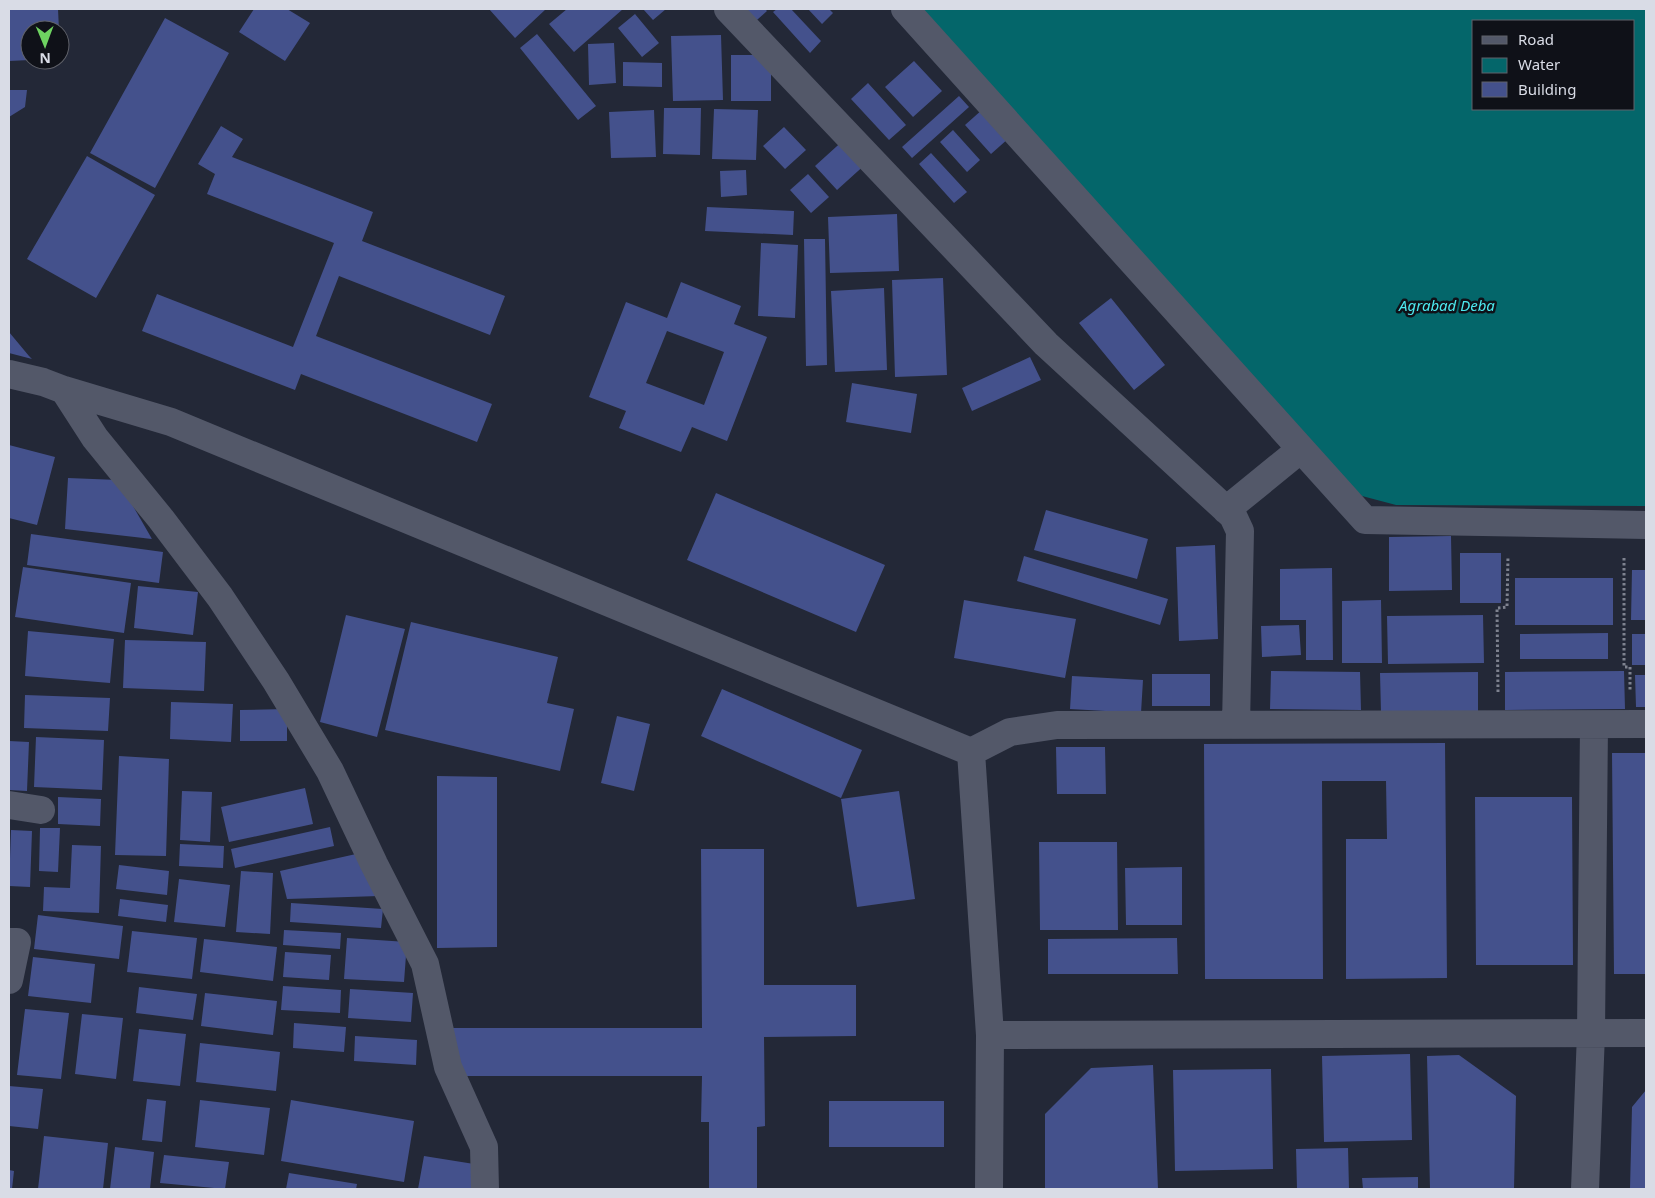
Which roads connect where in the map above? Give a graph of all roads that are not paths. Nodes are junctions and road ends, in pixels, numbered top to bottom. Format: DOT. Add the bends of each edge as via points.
graph roads {
  1 [pos="728,9"];
  2 [pos="905,9"];
  3 [pos="9,374"];
  4 [pos="64,390"];
  5 [pos="1301,449"];
  6 [pos="1226,510"];
  7 [pos="1635,525"];
  8 [pos="1594,724"];
  9 [pos="1638,724"];
  10 [pos="1236,725"];
  11 [pos="971,752"];
  12 [pos="9,805"];
  13 [pos="40,810"];
  14 [pos="9,942"];
  15 [pos="9,980"];
  16 [pos="1591,1033"];
  17 [pos="1646,1034"];
  18 [pos="990,1035"];
  19 [pos="485,1189"];
  20 [pos="989,1189"];
  21 [pos="1585,1189"];
  1 -- 6 [label="street" via="1046,344"];
  2 -- 5 [label="street"];
  3 -- 4 [label="street"];
  4 -- 11 [label="street" via="171,422"];
  4 -- 19 [label="street" via="95,438 220,597 330,771 425,964 448,1066 484,1147"];
  5 -- 6 [label="street"];
  5 -- 7 [label="street" via="1365,520"];
  6 -- 10 [label="street" via="1233,516 1240,532"];
  8 -- 9 [label="street"];
  8 -- 10 [label="street"];
  8 -- 16 [label="street"];
  10 -- 11 [label="street" via="1057,725 1010,732"];
  11 -- 18 [label="street"];
  12 -- 13 [label="street"];
  14 -- 15 [label="street" via="17,942"];
  16 -- 17 [label="street"];
  16 -- 18 [label="street"];
  16 -- 21 [label="street"];
  18 -- 20 [label="street"];
}
